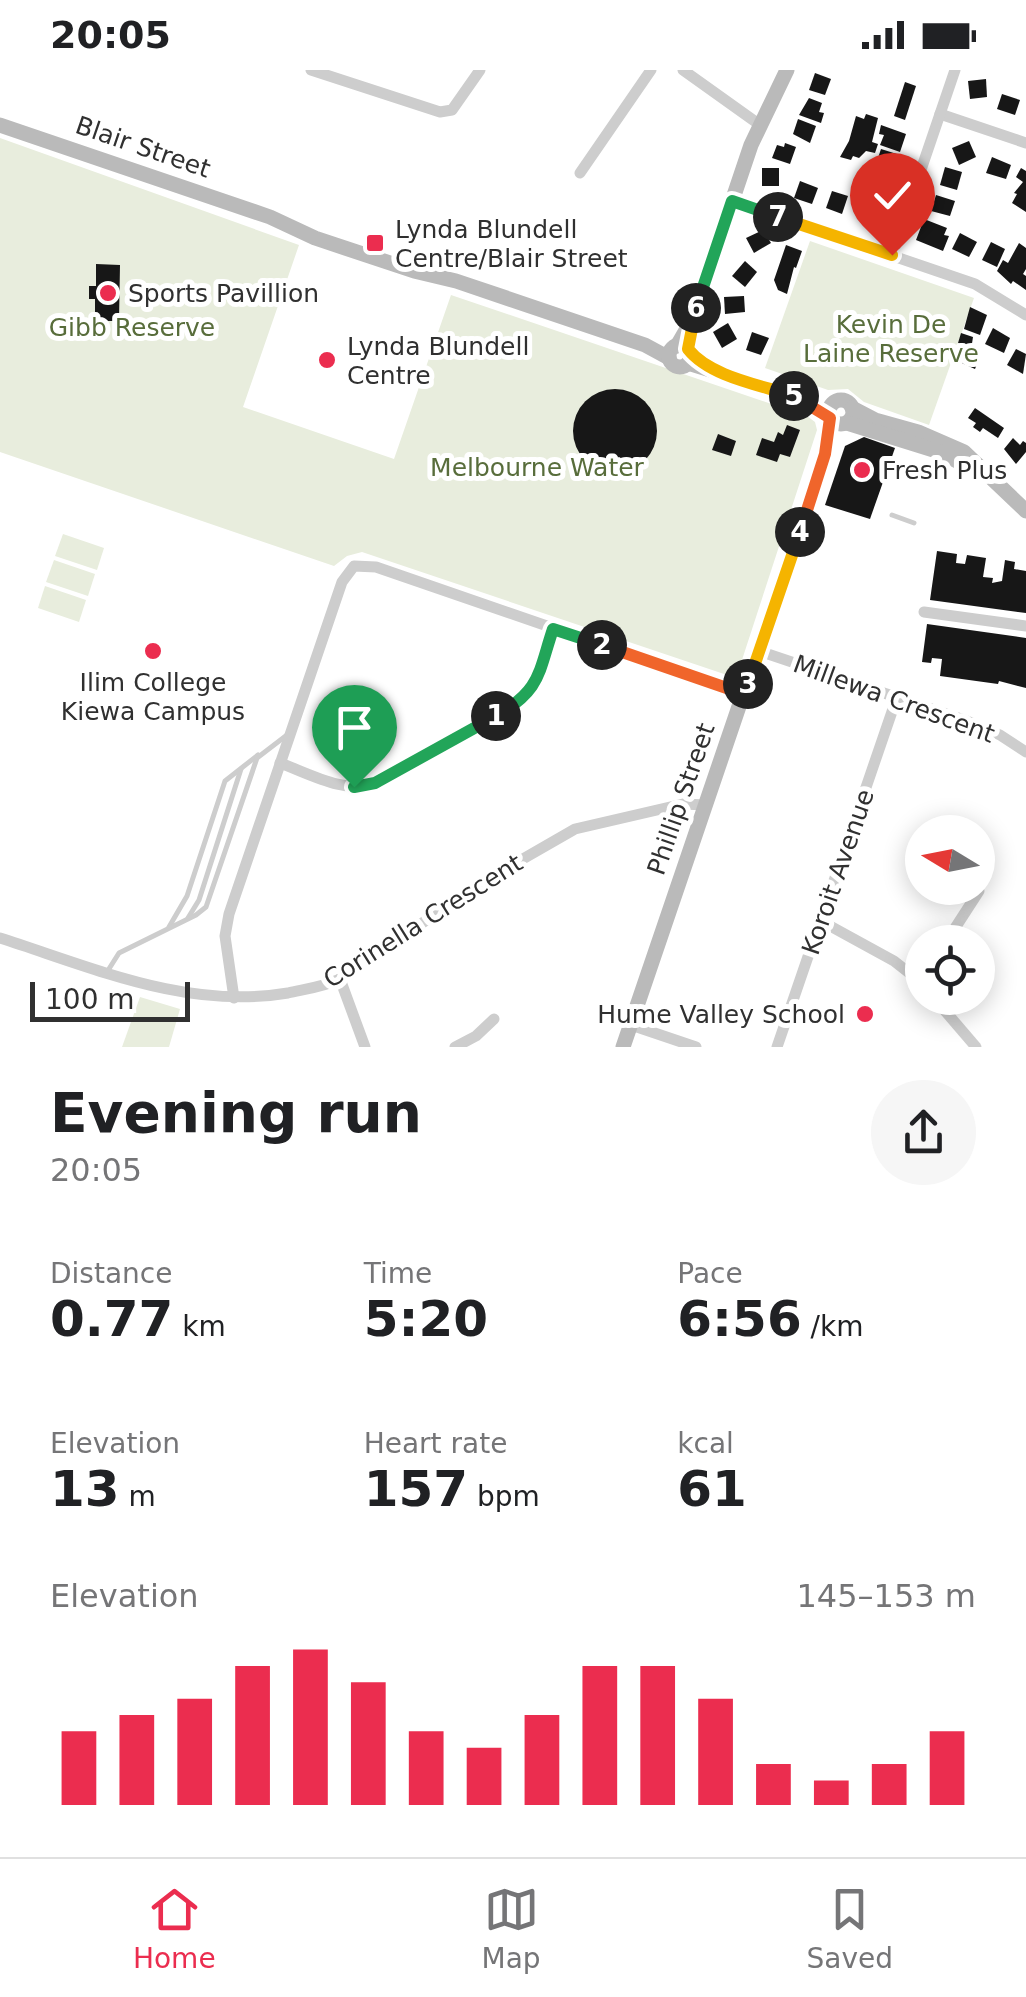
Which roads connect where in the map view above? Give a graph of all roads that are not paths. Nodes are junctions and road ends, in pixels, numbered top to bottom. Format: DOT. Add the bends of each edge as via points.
graph roads {
  1 [pos="311,70"];
  2 [pos="480,70"];
  3 [pos="651,70"];
  4 [pos="683,70"];
  5 [pos="787,70"];
  6 [pos="955,70"];
  7 [pos="940,114"];
  8 [pos="0,125"];
  9 [pos="760,125"];
  10 [pos="1026,144"];
  11 [pos="580,174"];
  12 [pos="732,201"];
  13 [pos="892,255"];
  14 [pos="1026,316"];
  15 [pos="681,353"];
  16 [pos="839,415"];
  17 [pos="1026,511"];
  18 [pos="892,515"];
  19 [pos="914,523"];
  20 [pos="924,612"];
  21 [pos="1026,626"];
  22 [pos="553,629"];
  23 [pos="759,651"];
  24 [pos="744,694"];
  25 [pos="897,697"];
  26 [pos="290,733"];
  27 [pos="1026,752"];
  28 [pos="261,753"];
  29 [pos="280,763"];
  30 [pos="243,766"];
  31 [pos="703,813"];
  32 [pos="186,920"];
  33 [pos="821,921"];
  34 [pos="167,929"];
  35 [pos="0,938"];
  36 [pos="905,969"];
  37 [pos="107,972"];
  38 [pos="340,979"];
  39 [pos="234,998"];
  40 [pos="949,1015"];
  41 [pos="494,1019"];
  42 [pos="631,1025"];
  43 [pos="365,1047"];
  44 [pos="455,1047"];
  45 [pos="623,1047"];
  46 [pos="696,1047"];
  47 [pos="778,1047"];
  48 [pos="976,1047"];
  1 -- 2 [label="street" via="456,116"];
  3 -- 11 [label="street"];
  4 -- 9 [label="street"];
  5 -- 9 [label="street"];
  6 -- 7 [label="street"];
  7 -- 10 [label="street"];
  7 -- 13 [label="street"];
  8 -- 15 [label="street, Blair Street"];
  9 -- 12 [label="street"];
  12 -- 13 [label="street"];
  12 -- 15 [label="street"];
  13 -- 14 [label="street" via="974,284"];
  15 -- 16 [label="street, Blair Street"];
  16 -- 17 [label="street, Blair Street" via="940,452 986,476"];
  16 -- 23 [label="street, Phillip Street"];
  18 -- 19 [label="lane"];
  20 -- 21 [label="street"];
  22 -- 24 [label="street"];
  22 -- 26 [label="street" via="354,566 342,582"];
  22 -- 29 [label="street" via="535,684 520,702 375,783 347,786"];
  23 -- 24 [label="street, Phillip Street"];
  23 -- 25 [label="street, Millewa Crescent"];
  24 -- 31 [label="street, Phillip Street"];
  25 -- 27 [label="street, Millewa Crescent" via="982,727"];
  25 -- 33 [label="street, Koroit Avenue"];
  26 -- 28 [label="lane"];
  26 -- 29 [label="street"];
  28 -- 30 [label="lane"];
  28 -- 32 [label="lane" via="211,898"];
  29 -- 39 [label="street" via="226,922"];
  30 -- 32 [label="lane" via="199,900"];
  30 -- 34 [label="lane" via="225,781 187,896"];
  31 -- 38 [label="street, Corinella Crescent" via="691,803 574,830 481,883"];
  31 -- 42 [label="street, Phillip Street"];
  32 -- 34 [label="lane"];
  33 -- 36 [label="street"];
  33 -- 47 [label="street, Koroit Avenue"];
  34 -- 37 [label="lane" via="119,953"];
  35 -- 37 [label="street, Corinella Crescent"];
  37 -- 39 [label="street, Corinella Crescent" via="180,994"];
  38 -- 39 [label="street, Corinella Crescent"];
  38 -- 43 [label="street"];
  40 -- 48 [label="street"];
  41 -- 44 [label="street"];
  42 -- 45 [label="street, Phillip Street"];
  42 -- 46 [label="street"];
}
